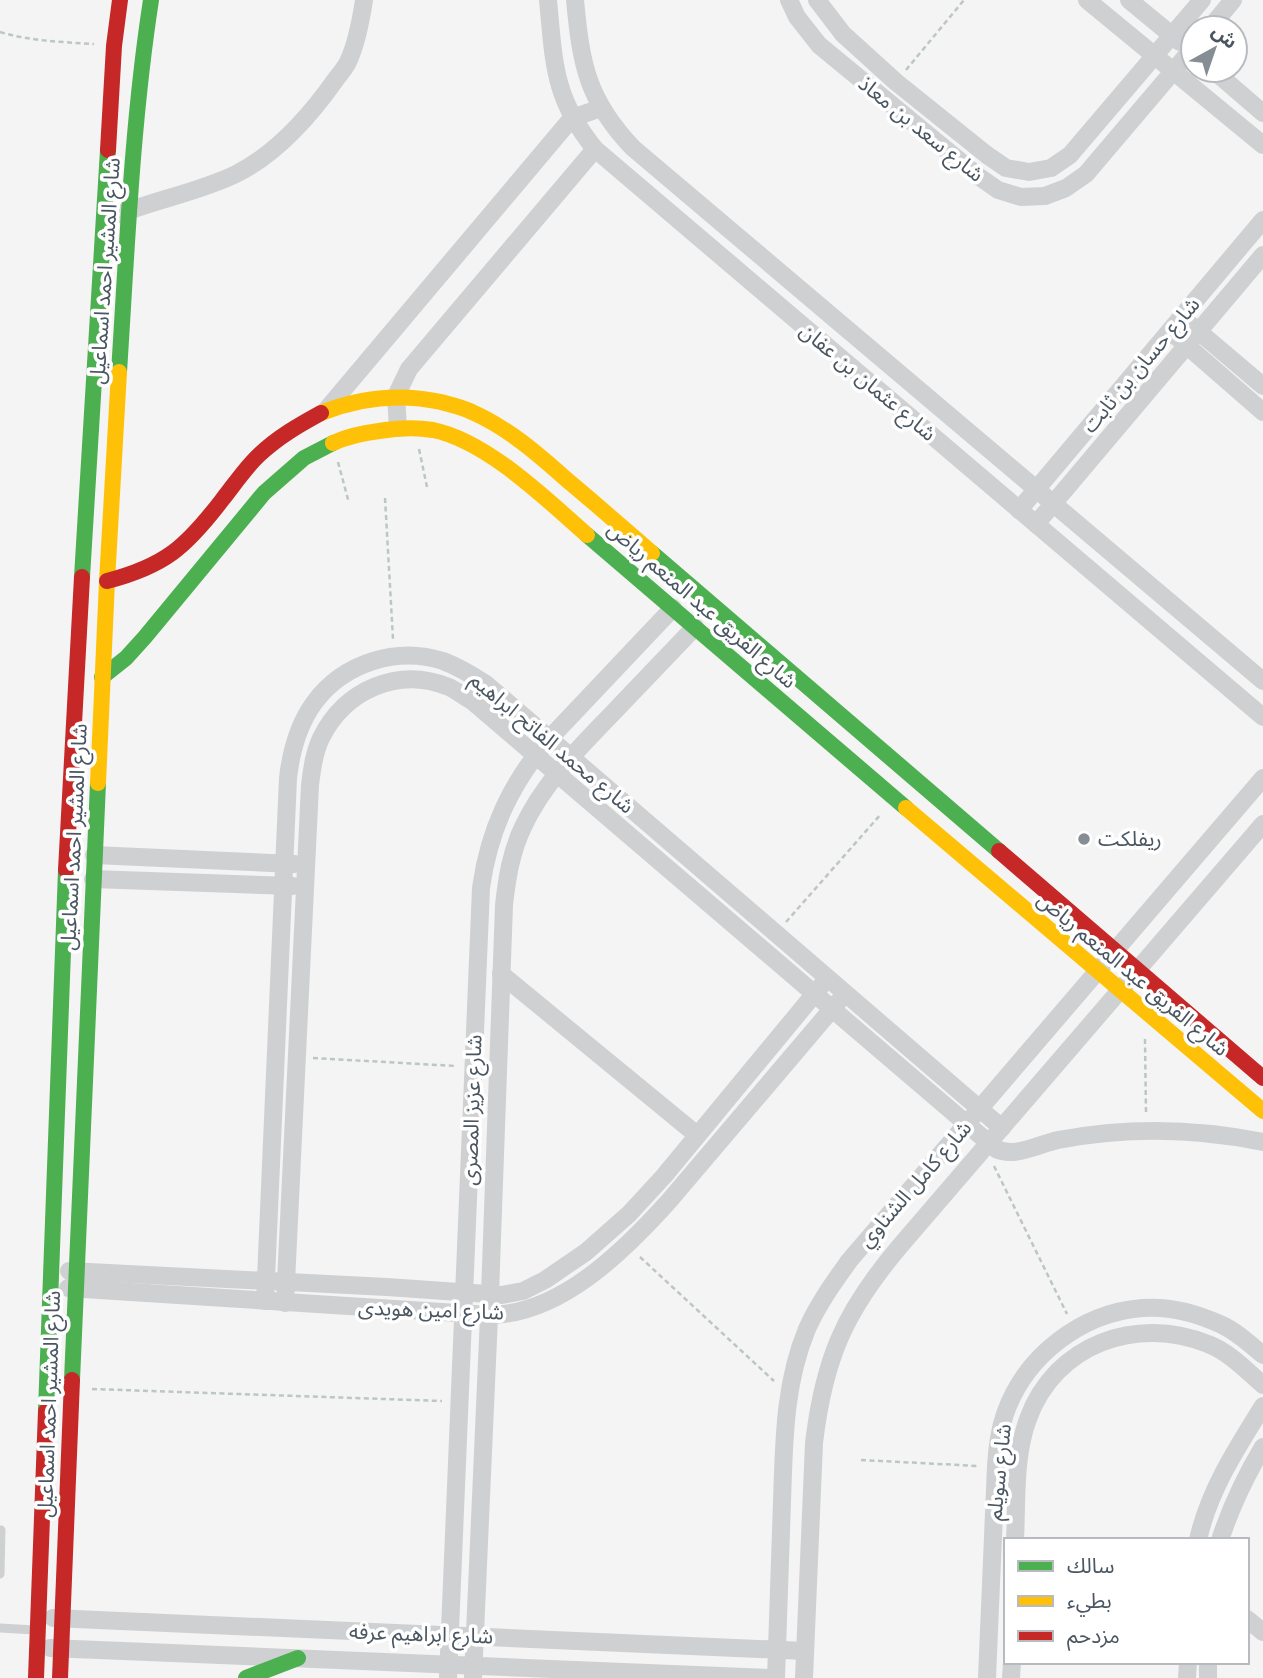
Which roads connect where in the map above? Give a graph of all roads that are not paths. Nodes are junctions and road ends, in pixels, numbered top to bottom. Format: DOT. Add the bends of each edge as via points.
graph roads {
  1 [pos="120,0"];
  2 [pos="151,0"];
  3 [pos="364,0"];
  4 [pos="548,0"];
  5 [pos="575,0"];
  6 [pos="789,0"];
  7 [pos="817,0"];
  8 [pos="1087,0"];
  9 [pos="1129,0"];
  10 [pos="1202,0"];
  11 [pos="1233,0"];
  12 [pos="1222,14"];
  13 [pos="1172,36"];
  14 [pos="1179,41"];
  15 [pos="1155,56"];
  16 [pos="1179,65"];
  17 [pos="1173,71"];
  18 [pos="1229,84"];
  19 [pos="601,108"];
  20 [pos="1263,113"];
  21 [pos="572,118"];
  22 [pos="1263,145"];
  23 [pos="595,149"];
  24 [pos="129,210"];
  25 [pos="103,220"];
  26 [pos="1263,220"];
  27 [pos="1263,255"];
  28 [pos="1181,317"];
  29 [pos="1170,332"];
  30 [pos="1199,332"];
  31 [pos="1187,346"];
  32 [pos="1263,386"];
  33 [pos="396,396"];
  34 [pos="327,409"];
  35 [pos="1263,412"];
  36 [pos="406,428"];
  37 [pos="286,432"];
  38 [pos="305,457"];
  39 [pos="1038,489"];
  40 [pos="1054,503"];
  41 [pos="1019,510"];
  42 [pos="1036,524"];
  43 [pos="107,581"];
  44 [pos="673,608"];
  45 [pos="695,626"];
  46 [pos="102,677"];
  47 [pos="1263,681"];
  48 [pos="1263,717"];
  49 [pos="549,739"];
  50 [pos="536,756"];
  51 [pos="570,757"];
  52 [pos="557,774"];
  53 [pos="1263,778"];
  54 [pos="1263,824"];
  55 [pos="94,855"];
  56 [pos="184,859"];
  57 [pos="284,863"];
  58 [pos="306,864"];
  59 [pos="93,879"];
  60 [pos="183,882"];
  61 [pos="283,886"];
  62 [pos="305,887"];
  63 [pos="1114,952"];
  64 [pos="1137,971"];
  65 [pos="1097,972"];
  66 [pos="501,974"];
  67 [pos="828,978"];
  68 [pos="1120,991"];
  69 [pos="846,993"];
  70 [pos="814,994"];
  71 [pos="832,1009"];
  72 [pos="1263,1078"];
  73 [pos="980,1108"];
  74 [pos="1263,1111"];
  75 [pos="966,1124"];
  76 [pos="1002,1128"];
  77 [pos="697,1135"];
  78 [pos="1263,1142"];
  79 [pos="987,1145"];
  80 [pos="269,1206"];
  81 [pos="289,1207"];
  82 [pos="51,1278"];
  83 [pos="75,1280"];
  84 [pos="266,1281"];
  85 [pos="286,1282"];
  86 [pos="387,1287"];
  87 [pos="464,1292"];
  88 [pos="490,1294"];
  89 [pos="265,1301"];
  90 [pos="285,1303"];
  91 [pos="386,1309"];
  92 [pos="463,1314"];
  93 [pos="489,1315"];
  94 [pos="1263,1355"];
  95 [pos="1263,1385"];
  96 [pos="1263,1406"];
  97 [pos="1263,1447"];
  98 [pos="1,1530"];
  99 [pos="1016,1538"];
  100 [pos="1199,1538"];
  101 [pos="1221,1538"];
  102 [pos="0,1574"];
  103 [pos="62,1619"];
  104 [pos="1249,1621"];
  105 [pos="0,1628"];
  106 [pos="37,1632"];
  107 [pos="1263,1632"];
  108 [pos="450,1636"];
  109 [pos="475,1637"];
  110 [pos="60,1648"];
  111 [pos="777,1650"];
  112 [pos="805,1651"];
  113 [pos="298,1658"];
  114 [pos="448,1671"];
  115 [pos="473,1672"];
  116 [pos="36,1678"];
  117 [pos="60,1678"];
  118 [pos="246,1678"];
  119 [pos="768,1678"];
  120 [pos="776,1678"];
  121 [pos="804,1678"];
  122 [pos="987,1678"];
  1 -- 25 [label="street, شارع المشير احمد اسماعيل"];
  2 -- 24 [label="street, شارع المشير احمد اسماعيل" via="142,52"];
  3 -- 24 [label="street" via="348,61 300,125 237,173"];
  4 -- 21 [label="street, شارع عثمان بن عفان" via="555,72"];
  5 -- 19 [label="street, شارع عثمان بن عفان" via="580,45"];
  6 -- 17 [label="street, شارع سعد بن معاذ" via="819,45 978,176 998,190 1021,197 1045,196 1086,174"];
  7 -- 15 [label="street, شارع سعد بن معاذ" via="842,34 896,82 1006,168 1029,172 1051,168 1070,155"];
  8 -- 15 [label="street"];
  9 -- 13 [label="street"];
  10 -- 13 [label="street, شارع سعد بن معاذ"];
  11 -- 12 [label="street"];
  13 -- 14 [label="street"];
  13 -- 15 [label="street, شارع سعد بن معاذ"];
  15 -- 17 [label="street"];
  16 -- 17 [label="street, شارع سعد بن معاذ"];
  17 -- 22 [label="street"];
  18 -- 20 [label="street"];
  19 -- 21 [label="street"];
  19 -- 39 [label="street, شارع عثمان بن عفان" via="633,148"];
  21 -- 23 [label="street, شارع عثمان بن عفان"];
  21 -- 34 [label="street"];
  23 -- 33 [label="street" via="409,369"];
  23 -- 41 [label="street, شارع عثمان بن عفان"];
  24 -- 25 [label="street"];
  24 -- 43 [label="street, شارع المشير احمد اسماعيل"];
  25 -- 82 [label="street, شارع المشير احمد اسماعيل" via="68,807"];
  26 -- 28 [label="street, شارع حسان بن ثابت"];
  27 -- 30 [label="street, شارع حسان بن ثابت"];
  28 -- 29 [label="street, شارع حسان بن ثابت"];
  28 -- 30 [label="street"];
  29 -- 31 [label="street"];
  29 -- 39 [label="street, شارع حسان بن ثابت"];
  30 -- 31 [label="street, شارع حسان بن ثابت"];
  30 -- 32 [label="street"];
  31 -- 35 [label="street"];
  31 -- 40 [label="street, شارع حسان بن ثابت"];
  33 -- 34 [label="street, شارع الفريق عبد المنعم رياض"];
  33 -- 36 [label="street"];
  33 -- 63 [label="street, شارع الفريق عبد المنعم رياض" via="431,399 471,411 508,431"];
  34 -- 37 [label="street, شارع الفريق عبد المنعم رياض"];
  36 -- 38 [label="street, شارع الفريق عبد المنعم رياض" via="354,435"];
  36 -- 44 [label="street, شارع الفريق عبد المنعم رياض" via="446,434 506,467"];
  37 -- 38 [label="street" via="292,450"];
  37 -- 43 [label="street, شارع الفريق عبد المنعم رياض" via="258,456 176,552 131,575"];
  38 -- 46 [label="street, شارع الفريق عبد المنعم رياض" via="264,494 145,637"];
  39 -- 40 [label="street, شارع عثمان بن عفان"];
  39 -- 41 [label="street, شارع حسان بن ثابت"];
  40 -- 42 [label="street, شارع حسان بن ثابت"];
  40 -- 47 [label="street, شارع عثمان بن عفان"];
  41 -- 42 [label="street, شارع عثمان بن عفان"];
  42 -- 48 [label="street, شارع عثمان بن عفان"];
  43 -- 46 [label="street, شارع المشير احمد اسماعيل"];
  44 -- 45 [label="street, شارع الفريق عبد المنعم رياض"];
  44 -- 49 [label="street, شارع عزيز المصرى"];
  45 -- 51 [label="street, شارع عزيز المصرى"];
  45 -- 65 [label="street, شارع الفريق عبد المنعم رياض"];
  46 -- 55 [label="street, شارع المشير احمد اسماعيل"];
  49 -- 50 [label="street, شارع عزيز المصرى"];
  49 -- 51 [label="street, شارع محمد الفاتح ابراهيم"];
  49 -- 57 [label="street, شارع محمد الفاتح ابراهيم" via="486,684 442,661 394,656 358,666 314,703 300,728 288,778"];
  50 -- 52 [label="street, شارع محمد الفاتح ابراهيم"];
  50 -- 58 [label="street, شارع محمد الفاتح ابراهيم" via="450,688 425,680 373,686 351,699 320,740 310,785"];
  50 -- 87 [label="street, شارع عزيز المصرى" via="496,823 481,888"];
  51 -- 52 [label="street, شارع عزيز المصرى"];
  51 -- 67 [label="street, شارع محمد الفاتح ابراهيم"];
  52 -- 66 [label="street, شارع عزيز المصرى" via="523,827 513,852 504,905"];
  52 -- 70 [label="street, شارع محمد الفاتح ابراهيم"];
  53 -- 63 [label="street, شارع كامل الشناوي"];
  54 -- 64 [label="street, شارع كامل الشناوي"];
  55 -- 56 [label="street"];
  55 -- 59 [label="street, شارع المشير احمد اسماعيل"];
  56 -- 57 [label="street"];
  56 -- 60 [label="street"];
  57 -- 58 [label="street"];
  57 -- 61 [label="street, شارع محمد الفاتح ابراهيم"];
  58 -- 62 [label="street, شارع محمد الفاتح ابراهيم"];
  59 -- 60 [label="street"];
  59 -- 83 [label="street, شارع المشير احمد اسماعيل"];
  60 -- 61 [label="street"];
  61 -- 62 [label="street"];
  61 -- 80 [label="street, شارع محمد الفاتح ابراهيم"];
  62 -- 81 [label="street, شارع محمد الفاتح ابراهيم"];
  63 -- 64 [label="street, شارع الفريق عبد المنعم رياض"];
  63 -- 65 [label="street, شارع كامل الشناوي"];
  64 -- 68 [label="street, شارع كامل الشناوي"];
  64 -- 72 [label="street, شارع الفريق عبد المنعم رياض"];
  65 -- 68 [label="street, شارع الفريق عبد المنعم رياض"];
  65 -- 73 [label="street, شارع كامل الشناوي"];
  66 -- 77 [label="street"];
  66 -- 88 [label="street, شارع عزيز المصرى"];
  67 -- 69 [label="street, شارع محمد الفاتح ابراهيم"];
  67 -- 70 [label="street, شارع امين هويدى"];
  68 -- 74 [label="street, شارع الفريق عبد المنعم رياض"];
  68 -- 76 [label="street, شارع كامل الشناوي"];
  69 -- 71 [label="street, شارع امين هويدى"];
  69 -- 73 [label="street, شارع محمد الفاتح ابراهيم"];
  70 -- 71 [label="street, شارع محمد الفاتح ابراهيم"];
  70 -- 77 [label="street, شارع امين هويدى"];
  71 -- 75 [label="street, شارع محمد الفاتح ابراهيم"];
  71 -- 93 [label="street, شارع امين هويدى" via="628,1245 544,1302 517,1312"];
  73 -- 75 [label="street, شارع كامل الشناوي"];
  73 -- 76 [label="street, شارع محمد الفاتح ابراهيم"];
  75 -- 79 [label="street, شارع محمد الفاتح ابراهيم"];
  75 -- 111 [label="street, شارع كامل الشناوي" via="849,1261 807,1328 789,1395 784,1445"];
  76 -- 79 [label="street, شارع كامل الشناوي"];
  77 -- 88 [label="street, شارع امين هويدى" via="629,1214 586,1252 523,1291"];
  78 -- 79 [label="street" via="1147,1130 1101,1133 1004,1153"];
  79 -- 112 [label="street, شارع كامل الشناوي" via="876,1274 855,1304 830,1360 814,1443"];
  80 -- 81 [label="street"];
  80 -- 84 [label="street, شارع محمد الفاتح ابراهيم"];
  81 -- 85 [label="street, شارع محمد الفاتح ابراهيم"];
  82 -- 83 [label="street, شارع امين هويدى"];
  82 -- 106 [label="street, شارع المشير احمد اسماعيل"];
  83 -- 84 [label="street, شارع امين هويدى"];
  83 -- 89 [label="street, شارع امين هويدى"];
  83 -- 103 [label="street, شارع المشير احمد اسماعيل"];
  84 -- 85 [label="street, شارع امين هويدى"];
  84 -- 89 [label="street, شارع محمد الفاتح ابراهيم"];
  85 -- 86 [label="street, شارع امين هويدى"];
  85 -- 90 [label="street, شارع محمد الفاتح ابراهيم"];
  86 -- 87 [label="street, شارع امين هويدى"];
  86 -- 91 [label="street"];
  87 -- 88 [label="street, شارع امين هويدى"];
  87 -- 92 [label="street, شارع عزيز المصرى"];
  88 -- 93 [label="street, شارع عزيز المصرى"];
  89 -- 90 [label="street, شارع امين هويدى"];
  90 -- 91 [label="street, شارع امين هويدى"];
  91 -- 92 [label="street, شارع امين هويدى"];
  92 -- 93 [label="street, شارع امين هويدى"];
  92 -- 108 [label="street, شارع عزيز المصرى"];
  93 -- 109 [label="street, شارع عزيز المصرى"];
  94 -- 122 [label="street, شارع سويلم" via="1223,1325 1197,1314 1142,1308 1089,1321 1065,1335 1028,1371 1005,1413 999,1436"];
  95 -- 99 [label="street, شارع سويلم" via="1211,1345 1185,1335 1130,1333 1079,1354 1042,1392 1029,1416 1018,1468"];
  96 -- 100 [label="street" via="1217,1485"];
  97 -- 101 [label="street" via="1240,1488"];
  98 -- 102 [label="lane"];
  103 -- 106 [label="street, شارع ابراهيم عرفه"];
  103 -- 108 [label="street, شارع ابراهيم عرفه"];
  103 -- 110 [label="street, شارع المشير احمد اسماعيل"];
  104 -- 107 [label="street"];
  105 -- 106 [label="lane"];
  106 -- 110 [label="street, شارع ابراهيم عرفه"];
  106 -- 116 [label="street, شارع المشير احمد اسماعيل"];
  108 -- 109 [label="street, شارع ابراهيم عرفه"];
  108 -- 114 [label="street, شارع عزيز المصرى"];
  109 -- 111 [label="street, شارع ابراهيم عرفه"];
  109 -- 115 [label="street, شارع عزيز المصرى"];
  110 -- 113 [label="street, شارع ابراهيم عرفه"];
  110 -- 117 [label="street, شارع المشير احمد اسماعيل"];
  111 -- 112 [label="street, شارع ابراهيم عرفه"];
  111 -- 120 [label="street, شارع كامل الشناوي"];
  112 -- 121 [label="street, شارع كامل الشناوي"];
  113 -- 114 [label="street, شارع ابراهيم عرفه"];
  113 -- 118 [label="street"];
  114 -- 115 [label="street, شارع ابراهيم عرفه"];
  115 -- 119 [label="street, شارع ابراهيم عرفه"];
}
